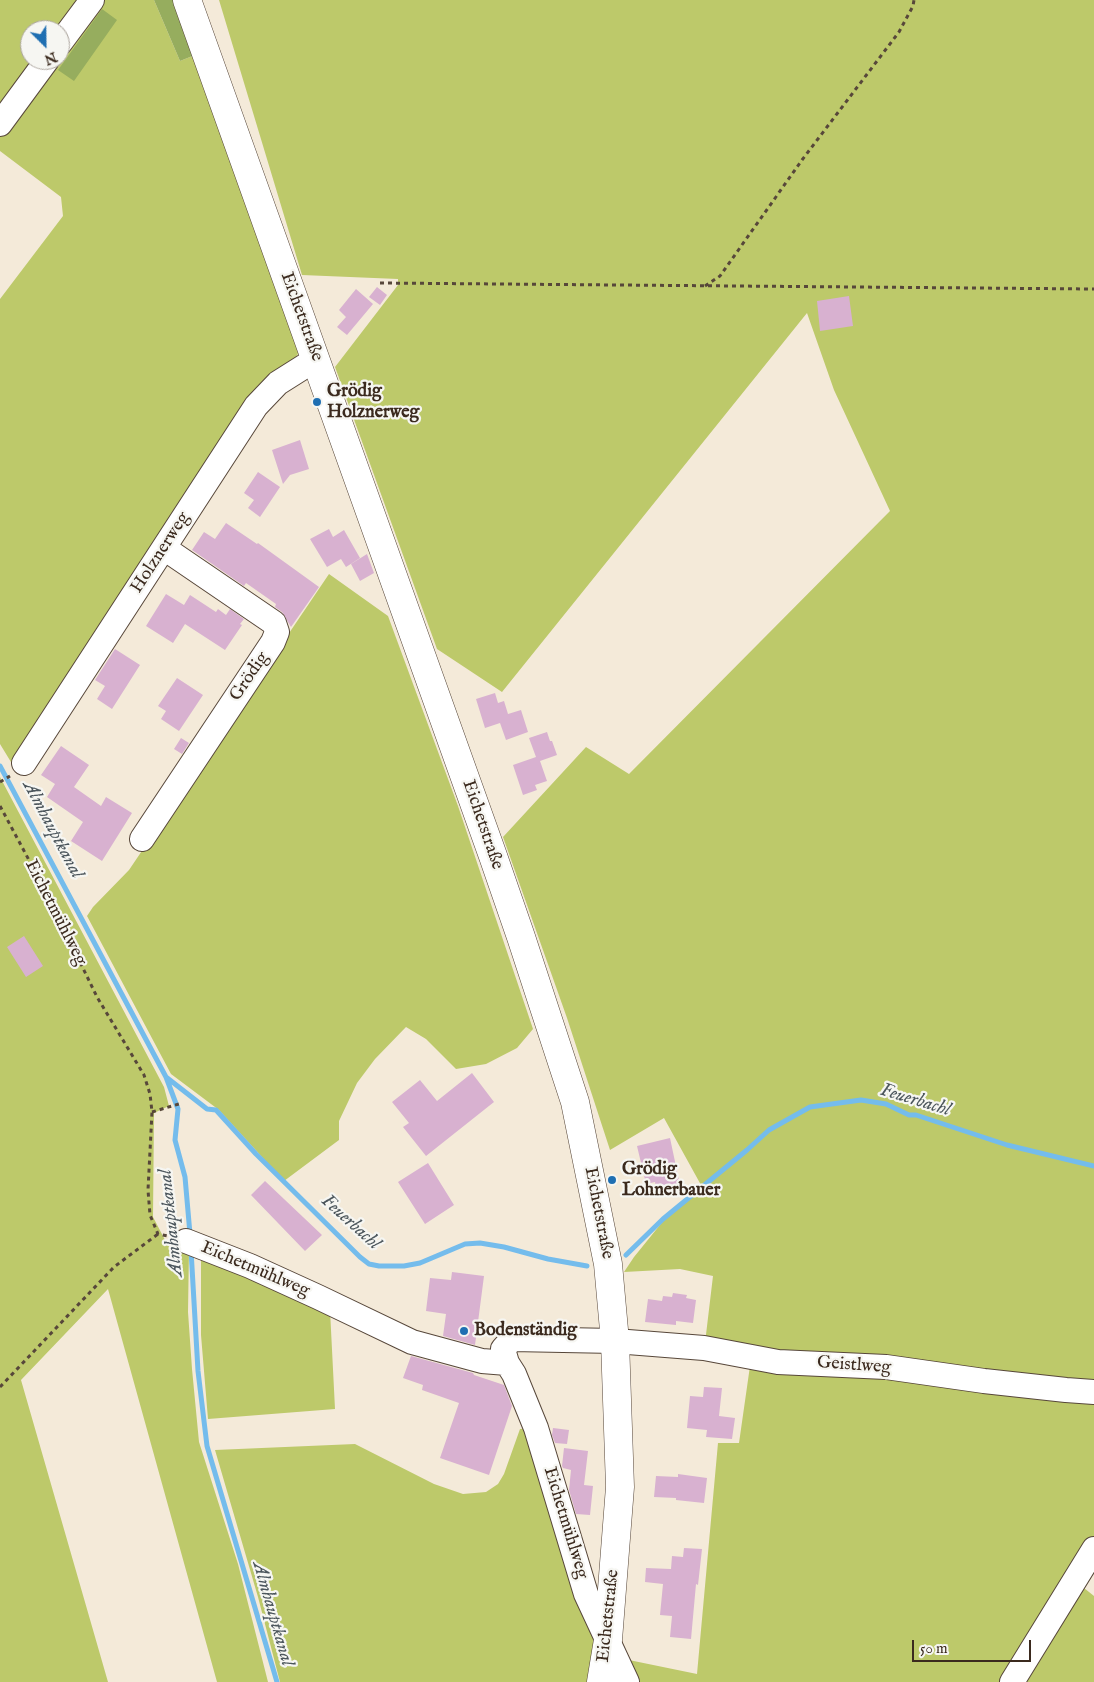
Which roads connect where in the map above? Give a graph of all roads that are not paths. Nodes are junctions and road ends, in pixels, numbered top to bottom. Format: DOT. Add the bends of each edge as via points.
graph roads {
  1 [pos="92,0"];
  2 [pos="187,0"];
  3 [pos="70,30"];
  4 [pos="40,70"];
  5 [pos="0,124"];
  6 [pos="316,359"];
  7 [pos="164,548"];
  8 [pos="24,763"];
  9 [pos="142,838"];
  10 [pos="192,1243"];
  11 [pos="615,1341"];
  12 [pos="507,1363"];
  13 [pos="1094,1392"];
  14 [pos="1094,1549"];
  15 [pos="608,1640"];
  16 [pos="601,1682"];
  17 [pos="627,1682"];
  18 [pos="1012,1682"];
  1 -- 3 [label="street"];
  2 -- 6 [label="main road, Eichetstraße"];
  4 -- 5 [label="street"];
  6 -- 7 [label="street, Holznerweg" via="278,383 256,406"];
  6 -- 11 [label="main road, Eichetstraße" via="518,928 575,1102 608,1264"];
  7 -- 8 [label="street, Holznerweg"];
  7 -- 9 [label="street, Grödig" via="274,623 277,632"];
  10 -- 12 [label="street, Eichetmühlweg" via="310,1293 412,1342 482,1361"];
  11 -- 12 [label="street" via="512,1340 503,1349"];
  11 -- 13 [label="street, Geistlweg" via="704,1348 778,1362 886,1367"];
  11 -- 15 [label="main road, Eichetstraße" via="620,1487"];
  12 -- 15 [label="street, Eichetmühlweg" via="536,1428 586,1594"];
  14 -- 18 [label="street"];
  15 -- 16 [label="main road, Eichetstraße"];
  15 -- 17 [label="street, Eichetmühlweg"];
}
